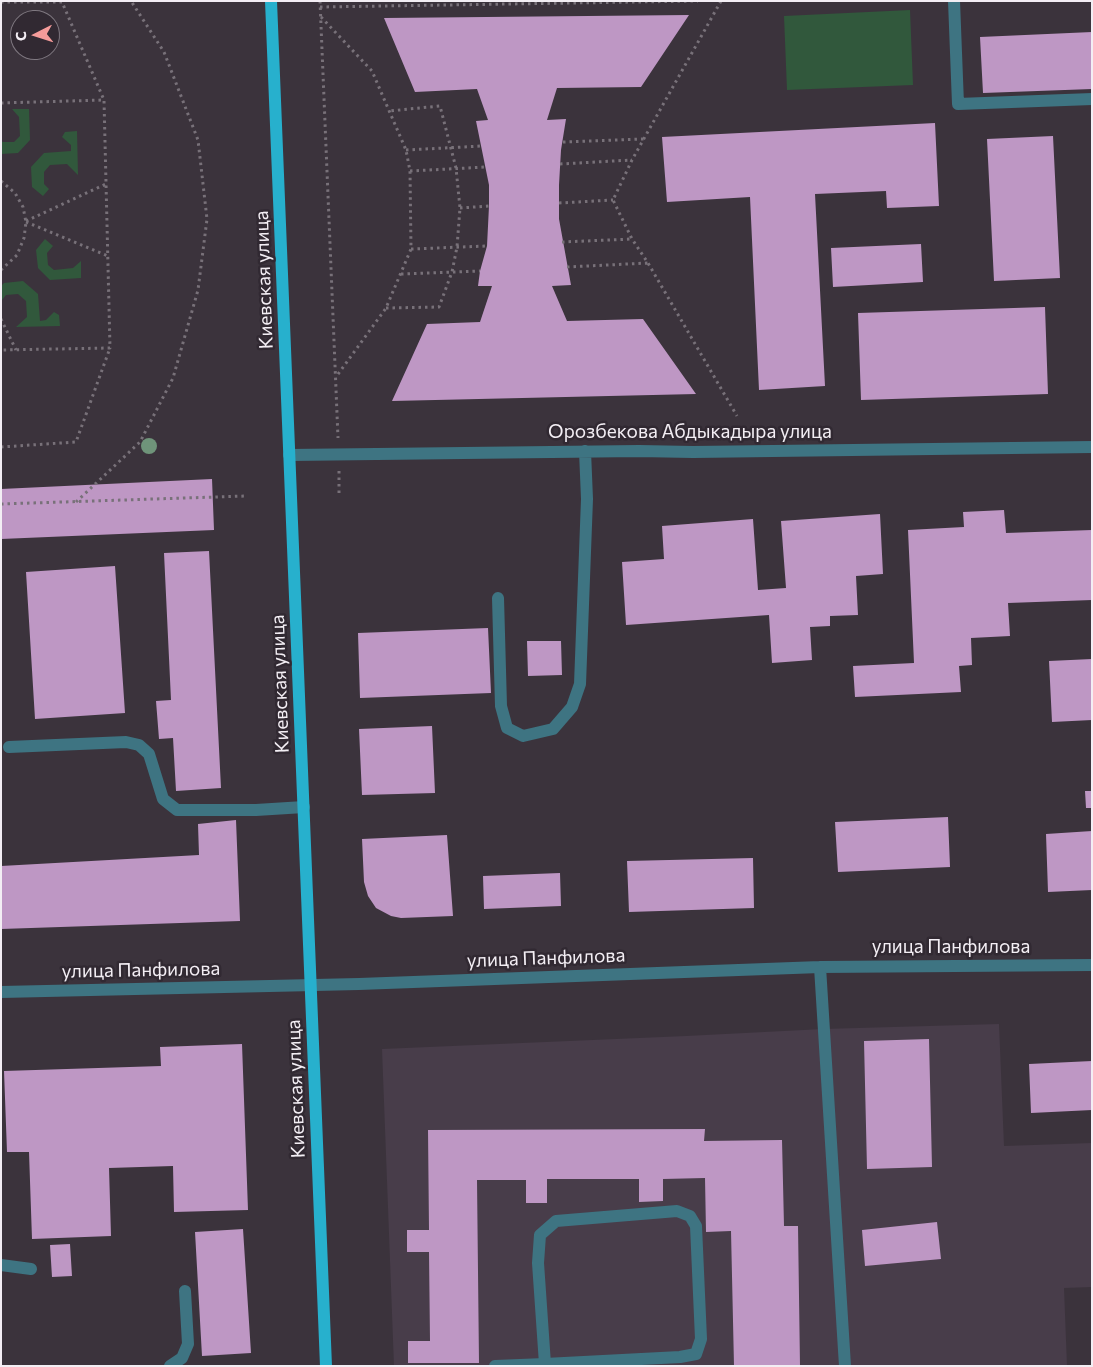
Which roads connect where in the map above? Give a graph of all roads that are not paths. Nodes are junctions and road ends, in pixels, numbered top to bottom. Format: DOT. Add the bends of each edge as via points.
graph roads {
  1 [pos="271,1"];
  2 [pos="954,1"];
  3 [pos="1092,99"];
  4 [pos="1092,447"];
  5 [pos="585,451"];
  6 [pos="289,455"];
  7 [pos="498,598"];
  8 [pos="9,747"];
  9 [pos="304,807"];
  10 [pos="1092,965"];
  11 [pos="820,967"];
  12 [pos="310,984"];
  13 [pos="1,992"];
  14 [pos="1,1264"];
  15 [pos="31,1270"];
  16 [pos="185,1291"];
  17 [pos="545,1364"];
  18 [pos="170,1366"];
  19 [pos="326,1366"];
  20 [pos="495,1366"];
  21 [pos="845,1366"];
  1 -- 6 [label="main road, Киевская улица"];
  2 -- 3 [label="street" via="958,104"];
  4 -- 5 [label="street, Орозбекова Абдыкадыра улица"];
  5 -- 6 [label="street, Орозбекова Абдыкадыра улица"];
  5 -- 7 [label="street" via="587,499 580,684 572,707 553,729 523,736 507,728 502,706"];
  6 -- 9 [label="main road, Киевская улица"];
  8 -- 9 [label="street" via="126,742 139,745 148,754 163,799 177,810"];
  9 -- 12 [label="main road, Киевская улица"];
  10 -- 11 [label="street, улица Панфилова"];
  11 -- 12 [label="street, улица Панфилова"];
  11 -- 21 [label="street"];
  12 -- 13 [label="street, улица Панфилова"];
  12 -- 19 [label="main road, Киевская улица"];
  14 -- 15 [label="street"];
  16 -- 18 [label="street" via="188,1344 182,1358"];
  17 -- 17 [label="street" via="538,1263 540,1235 556,1220 677,1212 690,1216 696,1226 701,1339 696,1354"];
  17 -- 20 [label="street"];
}
